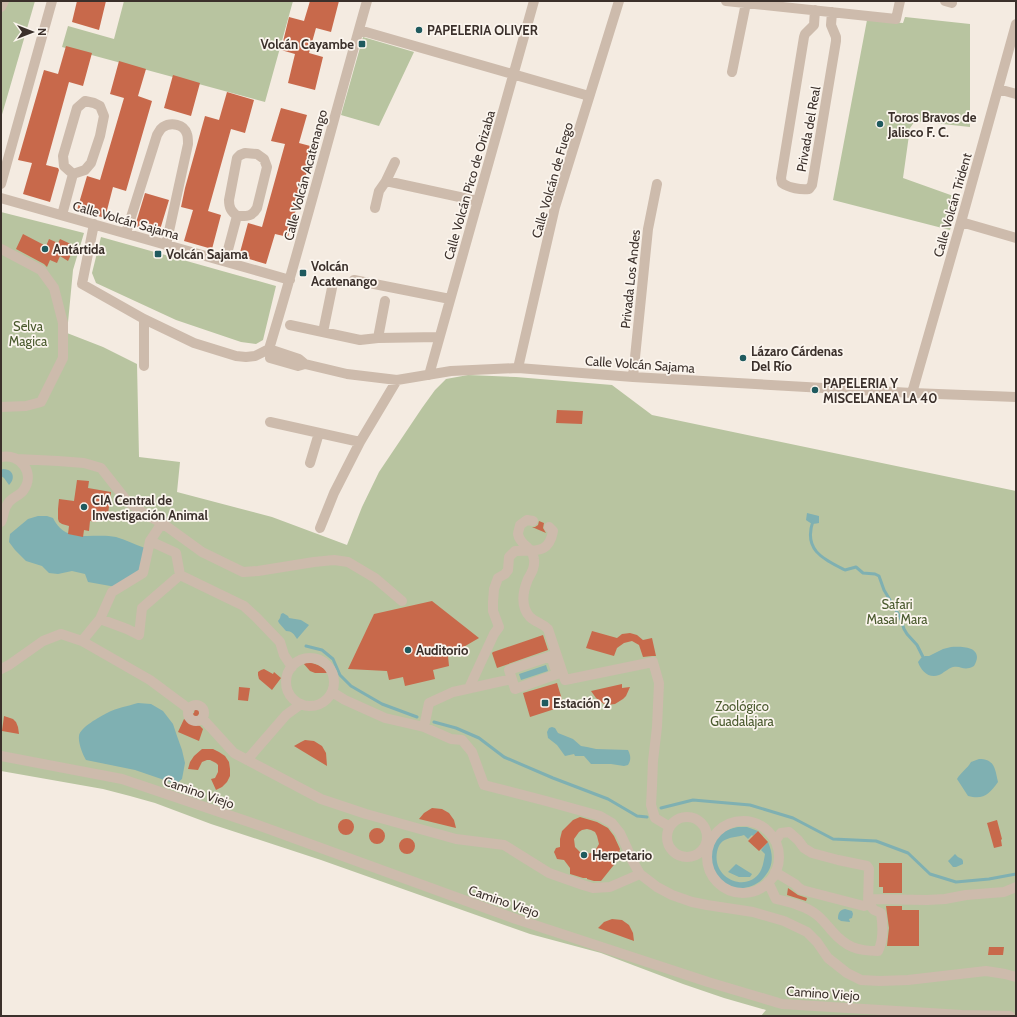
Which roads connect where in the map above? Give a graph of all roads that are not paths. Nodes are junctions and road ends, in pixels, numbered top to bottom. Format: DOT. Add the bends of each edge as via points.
graph roads {
  1 [pos="4,1"];
  2 [pos="52,1"];
  3 [pos="367,1"];
  4 [pos="534,1"];
  5 [pos="619,1"];
  6 [pos="726,1"];
  7 [pos="900,1"];
  8 [pos="746,3"];
  9 [pos="1,7"];
  10 [pos="815,10"];
  11 [pos="832,12"];
  12 [pos="1016,24"];
  13 [pos="359,30"];
  14 [pos="732,72"];
  15 [pos="514,74"];
  16 [pos="998,89"];
  17 [pos="1016,94"];
  18 [pos="589,96"];
  19 [pos="395,162"];
  20 [pos="73,174"];
  21 [pos="386,180"];
  22 [pos="1,184"];
  23 [pos="657,184"];
  24 [pos="1,198"];
  25 [pos="478,201"];
  26 [pos="375,208"];
  27 [pos="62,215"];
  28 [pos="237,216"];
  29 [pos="961,222"];
  30 [pos="94,224"];
  31 [pos="126,233"];
  32 [pos="1016,238"];
  33 [pos="166,245"];
  34 [pos="1,249"];
  35 [pos="225,261"];
  36 [pos="290,280"];
  37 [pos="354,280"];
  38 [pos="332,288"];
  39 [pos="450,299"];
  40 [pos="385,301"];
  41 [pos="144,319"];
  42 [pos="290,325"];
  43 [pos="323,332"];
  44 [pos="439,337"];
  45 [pos="378,338"];
  46 [pos="267,353"];
  47 [pos="144,366"];
  48 [pos="518,368"];
  49 [pos="428,375"];
  50 [pos="633,377"];
  51 [pos="397,380"];
  52 [pos="912,393"];
  53 [pos="1016,397"];
  54 [pos="1,407"];
  55 [pos="270,422"];
  56 [pos="319,433"];
  57 [pos="360,442"];
  58 [pos="1,457"];
  59 [pos="17,459"];
  60 [pos="310,463"];
  61 [pos="533,521"];
  62 [pos="1,522"];
  63 [pos="162,523"];
  64 [pos="549,527"];
  65 [pos="320,528"];
  66 [pos="150,541"];
  67 [pos="532,551"];
  68 [pos="180,575"];
  69 [pos="402,601"];
  70 [pos="100,619"];
  71 [pos="82,641"];
  72 [pos="557,664"];
  73 [pos="292,667"];
  74 [pos="1,669"];
  75 [pos="512,679"];
  76 [pos="287,688"];
  77 [pos="469,688"];
  78 [pos="332,692"];
  79 [pos="301,704"];
  80 [pos="286,715"];
  81 [pos="424,727"];
  82 [pos="1,756"];
  83 [pos="246,760"];
  84 [pos="670,827"];
  85 [pos="775,841"];
  86 [pos="707,844"];
  87 [pos="775,872"];
  88 [pos="640,874"];
  89 [pos="768,882"];
  90 [pos="1016,887"];
  91 [pos="868,901"];
  92 [pos="1016,977"];
  93 [pos="1010,1016"];
  1 -- 9 [label="street"];
  2 -- 22 [label="street"];
  3 -- 13 [label="street, Calle Volcán Acatenango"];
  4 -- 15 [label="street, Calle Volcán Pico de Orizaba"];
  5 -- 18 [label="street, Calle Volcán de Fuego"];
  6 -- 8 [label="street"];
  7 -- 11 [label="street" via="896,19"];
  8 -- 10 [label="street"];
  8 -- 14 [label="street"];
  10 -- 11 [label="street"];
  10 -- 11 [label="street, Privada del Real" via="814,25 804,37 781,178 782,183 787,186 805,189 812,185 836,41 831,25"];
  12 -- 16 [label="street, Calle Volcán Trident"];
  13 -- 15 [label="street"];
  13 -- 36 [label="street, Calle Volcán Acatenango"];
  15 -- 18 [label="street"];
  15 -- 25 [label="street, Calle Volcán Pico de Orizaba"];
  16 -- 17 [label="street"];
  16 -- 29 [label="street, Calle Volcán Trident"];
  18 -- 48 [label="street, Calle Volcán de Fuego" via="556,207"];
  19 -- 21 [label="street"];
  20 -- 20 [label="street" via="85,170 91,163 100,136 104,116 100,106 94,103 85,101 77,108 63,156 64,166"];
  20 -- 27 [label="street"];
  21 -- 25 [label="street"];
  21 -- 26 [label="street" via="379,191"];
  23 -- 50 [label="street, Privada Los Andes" via="648,229"];
  24 -- 27 [label="street, Calle Volcán Sajama"];
  25 -- 39 [label="street, Calle Volcán Pico de Orizaba"];
  27 -- 30 [label="street, Calle Volcán Sajama"];
  28 -- 28 [label="street" via="229,205 237,158 240,154 257,154 264,159 267,167 257,208 248,216"];
  28 -- 35 [label="street"];
  29 -- 32 [label="street"];
  29 -- 52 [label="street, Calle Volcán Trident"];
  30 -- 31 [label="street, Calle Volcán Sajama"];
  30 -- 41 [label="street" via="82,284"];
  31 -- 33 [label="street, Calle Volcán Sajama"];
  31 -- 33 [label="street" via="157,135 161,128 169,124 178,125 188,135 188,144"];
  33 -- 35 [label="street, Calle Volcán Sajama"];
  34 -- 54 [label="street" via="41,270 54,288 63,323 63,358 41,402 26,406"];
  35 -- 36 [label="street, Calle Volcán Sajama"];
  36 -- 46 [label="street, Calle Volcán Acatenango"];
  37 -- 39 [label="street"];
  38 -- 43 [label="street"];
  39 -- 44 [label="street, Calle Volcán Pico de Orizaba"];
  40 -- 45 [label="street"];
  41 -- 46 [label="street" via="194,343 236,356"];
  41 -- 47 [label="street"];
  42 -- 43 [label="street"];
  43 -- 45 [label="street" via="360,340"];
  44 -- 45 [label="street"];
  44 -- 49 [label="street, Calle Volcán Pico de Orizaba"];
  46 -- 51 [label="street, Calle Volcán Sajama" via="298,366 304,364 347,374"];
  48 -- 49 [label="street, Calle Volcán Sajama" via="451,371"];
  48 -- 50 [label="street, Calle Volcán Sajama"];
  49 -- 51 [label="street, Calle Volcán Sajama"];
  50 -- 52 [label="street, Calle Volcán Sajama"];
  51 -- 57 [label="street"];
  52 -- 53 [label="street, Calle Volcán Sajama"];
  55 -- 56 [label="street"];
  56 -- 57 [label="street"];
  56 -- 60 [label="street"];
  57 -- 65 [label="street" via="334,493"];
  58 -- 59 [label="street" via="10,456"];
  59 -- 62 [label="street" via="27,470 27,484 23,491 6,504"];
  59 -- 63 [label="street" via="78,462 101,468 127,501"];
  61 -- 67 [label="street" via="527,520 520,525 518,534 524,546"];
  63 -- 66 [label="street"];
  63 -- 69 [label="street" via="202,552 243,572 334,560 348,562 375,578"];
  64 -- 67 [label="street" via="553,531 552,539 541,549"];
  66 -- 68 [label="street" via="176,553"];
  66 -- 70 [label="street" via="143,573 112,592"];
  67 -- 72 [label="street" via="535,565 526,585 523,603 531,618 548,629"];
  67 -- 77 [label="street" via="515,551 509,557 508,570 498,578 494,589 493,611 499,627"];
  68 -- 70 [label="street" via="142,608 139,635"];
  68 -- 73 [label="street" via="244,606 280,642 284,655"];
  70 -- 71 [label="street"];
  71 -- 74 [label="street" via="61,634 43,641"];
  71 -- 83 [label="street" via="150,680 189,709 196,705 201,706 205,714 203,719 234,753"];
  72 -- 75 [label="street" via="551,656 516,667 509,670"];
  72 -- 75 [label="street" via="557,674 515,689"];
  72 -- 84 [label="street" via="565,680 653,662 659,683 651,805 655,818"];
  73 -- 76 [label="street" via="286,680"];
  73 -- 78 [label="street" via="305,659 320,660 331,670 334,677"];
  75 -- 77 [label="street"];
  76 -- 79 [label="street" via="294,700"];
  76 -- 80 [label="street"];
  77 -- 81 [label="street" via="429,703"];
  78 -- 79 [label="street" via="328,699 315,706"];
  78 -- 81 [label="street" via="385,718"];
  79 -- 80 [label="street"];
  80 -- 83 [label="street"];
  81 -- 88 [label="street" via="451,739 462,740 472,752 484,785 600,816 612,823 620,833"];
  82 -- 93 [label="street, Camino Viejo" via="122,779 516,919 782,1004"];
  83 -- 88 [label="street" via="321,799 456,839 504,845 549,873 593,888 610,887"];
  84 -- 86 [label="street" via="678,819 692,818 702,825"];
  84 -- 86 [label="street" via="667,840 673,852 678,855 691,857"];
  85 -- 86 [label="street" via="765,828 746,820 724,826"];
  85 -- 87 [label="street" via="778,849"];
  85 -- 91 [label="street" via="781,833 789,832 812,853 867,866 870,869"];
  86 -- 89 [label="street" via="708,866 713,877 723,886 742,893 756,890"];
  87 -- 89 [label="street"];
  87 -- 91 [label="street" via="802,890 864,906"];
  88 -- 92 [label="street" via="657,887 692,902 753,912 784,921 807,932 828,958 861,980 880,982 986,971"];
  89 -- 91 [label="street" via="776,899 816,914 846,945 878,952 882,935 881,913 874,910"];
  90 -- 91 [label="street" via="1004,892 945,899"];
}
